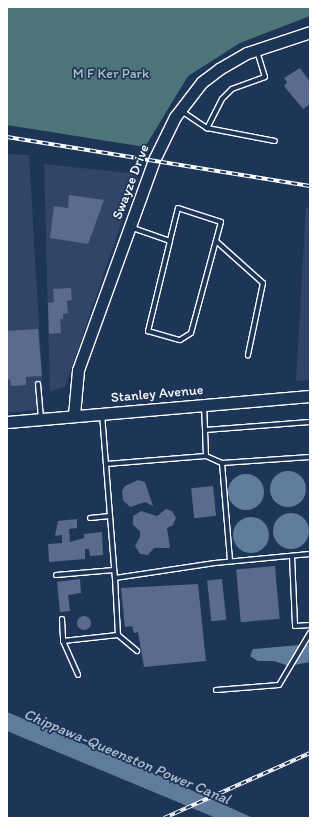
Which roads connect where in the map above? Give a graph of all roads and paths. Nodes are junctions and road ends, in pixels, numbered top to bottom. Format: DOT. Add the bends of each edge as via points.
graph roads {
  1 [pos="310,32"];
  2 [pos="256,49"];
  3 [pos="180,110"];
  4 [pos="207,128"];
  5 [pos="275,141"];
  6 [pos="129,227"];
  7 [pos="170,241"];
  8 [pos="216,241"];
  9 [pos="248,354"];
  10 [pos="38,384"];
  11 [pos="310,396"];
  12 [pos="204,405"];
  13 [pos="102,413"];
  14 [pos="74,416"];
  15 [pos="41,419"];
  16 [pos="7,422"];
  17 [pos="310,422"];
  18 [pos="205,430"];
  19 [pos="206,456"];
  20 [pos="310,457"];
  21 [pos="222,463"];
  22 [pos="106,464"];
  23 [pos="110,516"];
  24 [pos="90,518"];
  25 [pos="310,554"];
  26 [pos="292,556"];
  27 [pos="230,561"];
  28 [pos="114,570"];
  29 [pos="56,575"];
  30 [pos="115,578"];
  31 [pos="62,619"];
  32 [pos="310,625"];
  33 [pos="310,633"];
  34 [pos="118,635"];
  35 [pos="63,641"];
  36 [pos="137,651"];
  37 [pos="78,675"];
  38 [pos="216,690"];
  1 -- 2 [label="street, Swayze Drive"];
  2 -- 3 [label="street, Swayze Drive" via="218,69 202,82"];
  2 -- 4 [label="lane" via="265,76 232,89 222,99"];
  3 -- 4 [label="lane"];
  3 -- 6 [label="street, Swayze Drive" via="154,160"];
  4 -- 5 [label="lane"];
  6 -- 7 [label="lane"];
  6 -- 14 [label="street, Swayze Drive" via="78,370"];
  7 -- 8 [label="lane" via="178,208 221,222"];
  7 -- 8 [label="lane" via="148,331 180,340 191,333"];
  8 -- 9 [label="lane" via="263,283"];
  10 -- 15 [label="lane"];
  11 -- 12 [label="street, Stanley Avenue"];
  12 -- 13 [label="street, Stanley Avenue"];
  12 -- 18 [label="lane"];
  13 -- 14 [label="street, Stanley Avenue"];
  13 -- 22 [label="lane"];
  14 -- 15 [label="street, Stanley Avenue"];
  15 -- 16 [label="street, Stanley Avenue"];
  17 -- 18 [label="lane"];
  18 -- 19 [label="lane"];
  19 -- 21 [label="lane"];
  19 -- 22 [label="lane"];
  20 -- 21 [label="lane"];
  21 -- 27 [label="lane"];
  22 -- 23 [label="lane"];
  23 -- 24 [label="lane"];
  23 -- 28 [label="lane"];
  25 -- 26 [label="lane"];
  26 -- 27 [label="lane"];
  26 -- 32 [label="lane" via="295,626"];
  27 -- 30 [label="lane"];
  28 -- 29 [label="lane"];
  28 -- 30 [label="lane"];
  30 -- 34 [label="lane"];
  31 -- 35 [label="lane"];
  33 -- 38 [label="lane" via="279,685"];
  34 -- 35 [label="lane"];
  34 -- 36 [label="lane"];
  35 -- 37 [label="lane"];
}
